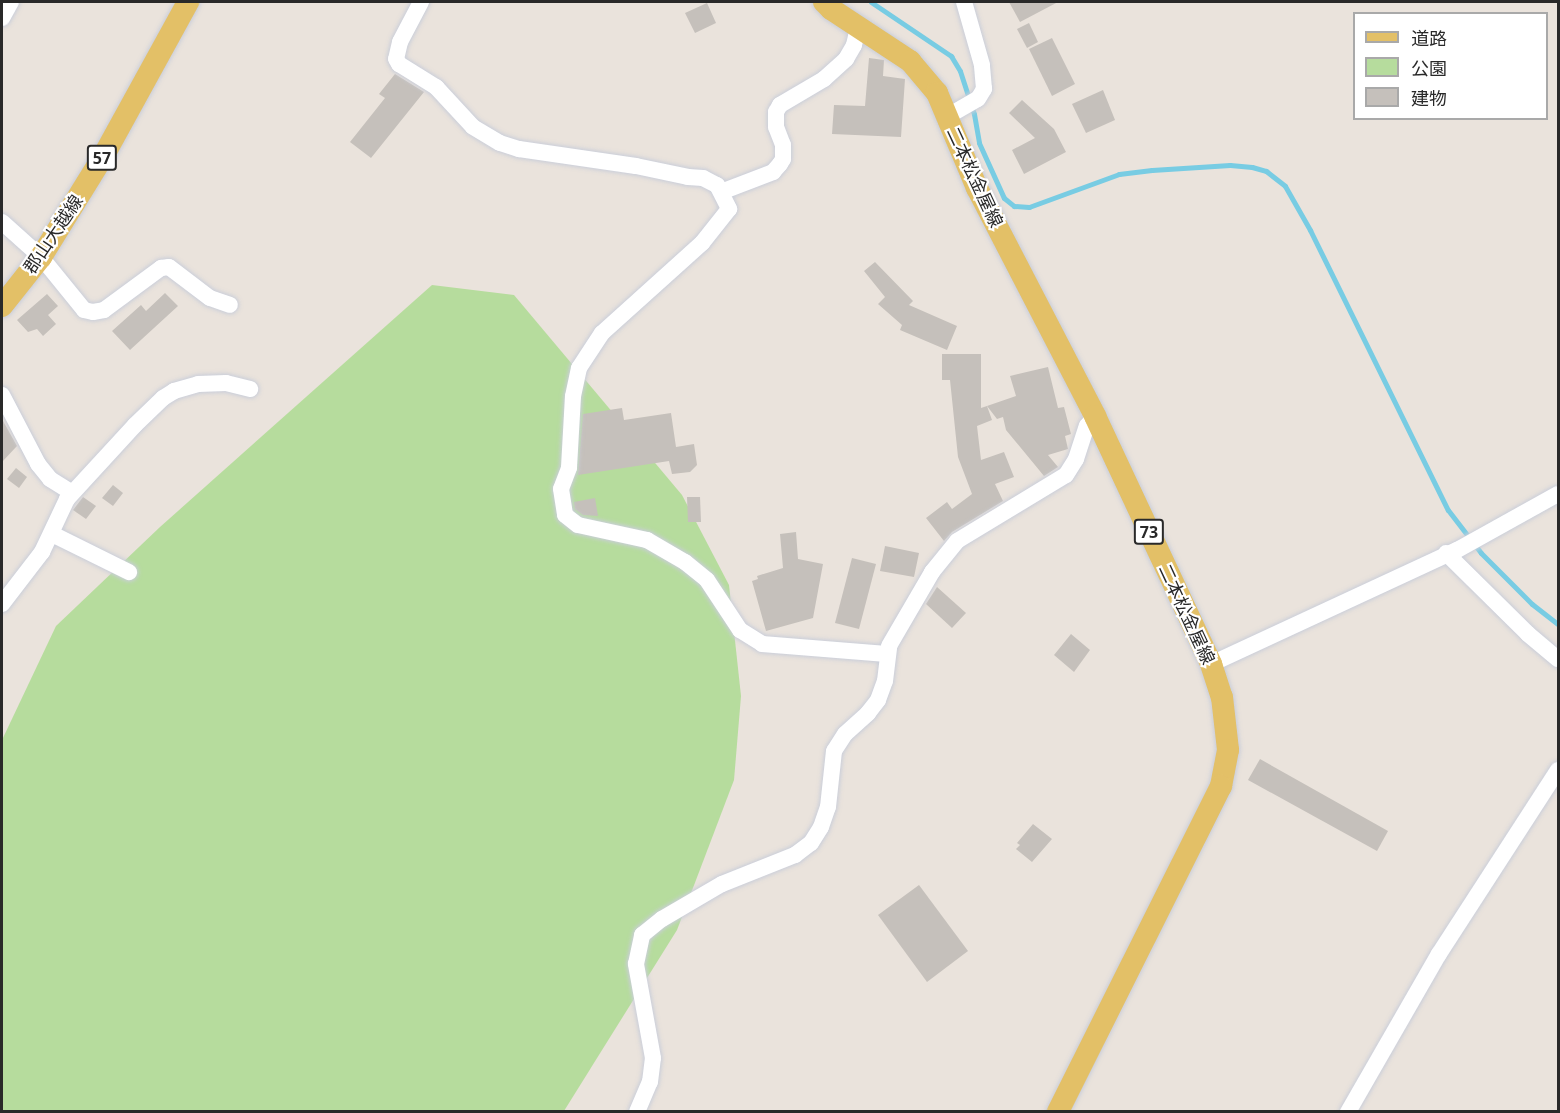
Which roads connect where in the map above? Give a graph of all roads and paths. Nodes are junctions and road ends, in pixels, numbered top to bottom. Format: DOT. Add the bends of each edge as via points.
graph roads {
  1 [pos="10,2"];
  2 [pos="188,2"];
  3 [pos="421,2"];
  4 [pos="824,2"];
  5 [pos="964,2"];
  6 [pos="975,2"];
  7 [pos="2,18"];
  8 [pos="858,27"];
  9 [pos="973,33"];
  10 [pos="948,116"];
  11 [pos="721,192"];
  12 [pos="2,222"];
  13 [pos="40,257"];
  14 [pos="230,305"];
  15 [pos="2,306"];
  16 [pos="250,388"];
  17 [pos="2,395"];
  18 [pos="1095,416"];
  19 [pos="72,493"];
  20 [pos="1558,494"];
  21 [pos="52,534"];
  22 [pos="1446,553"];
  23 [pos="129,572"];
  24 [pos="2,603"];
  25 [pos="887,654"];
  26 [pos="1558,659"];
  27 [pos="1211,664"];
  28 [pos="1558,771"];
  29 [pos="637,1112"];
  30 [pos="1058,1112"];
  31 [pos="1348,1112"];
  1 -- 7 [label="street"];
  2 -- 13 [label="main road, 郡山大越線 / 57" via="104,155"];
  3 -- 11 [label="street" via="400,42 396,59 436,87 473,128 519,149 703,177"];
  4 -- 8 [label="main road, 二本松金屋線 / 73"];
  5 -- 9 [label="street"];
  6 -- 9 [label="street" via="977,24"];
  8 -- 10 [label="main road, 二本松金屋線 / 73" via="910,61 937,93"];
  8 -- 11 [label="street" via="846,59 824,79 780,105 776,112 776,127 783,144 780,164 773,172"];
  9 -- 10 [label="street" via="984,89 978,99"];
  10 -- 18 [label="main road, 二本松金屋線 / 73" via="977,188"];
  11 -- 25 [label="street" via="729,209 718,226 602,333 579,368 573,396 569,468 561,489 565,514 578,525 647,540 686,562 707,580 740,630 762,644"];
  12 -- 13 [label="street"];
  13 -- 14 [label="street" via="89,312 104,310 161,268 169,267 210,298"];
  13 -- 15 [label="main road, 郡山大越線 / 57"];
  16 -- 19 [label="street" via="208,383 174,391 135,425"];
  17 -- 19 [label="street" via="38,464"];
  18 -- 25 [label="street" via="1086,426 1076,459 1066,475 950,548 907,610"];
  18 -- 27 [label="main road, 二本松金屋線 / 73"];
  19 -- 21 [label="street"];
  20 -- 22 [label="street"];
  21 -- 23 [label="street"];
  21 -- 24 [label="street"];
  22 -- 26 [label="street"];
  22 -- 27 [label="street"];
  25 -- 29 [label="street" via="885,681 878,700 834,751 828,807 811,843 795,855 722,884 642,935 637,951 638,975 653,1059 650,1082"];
  27 -- 30 [label="main road, 二本松金屋線 / 73" via="1226,717 1225,772"];
  28 -- 31 [label="street" via="1439,954"];
}
